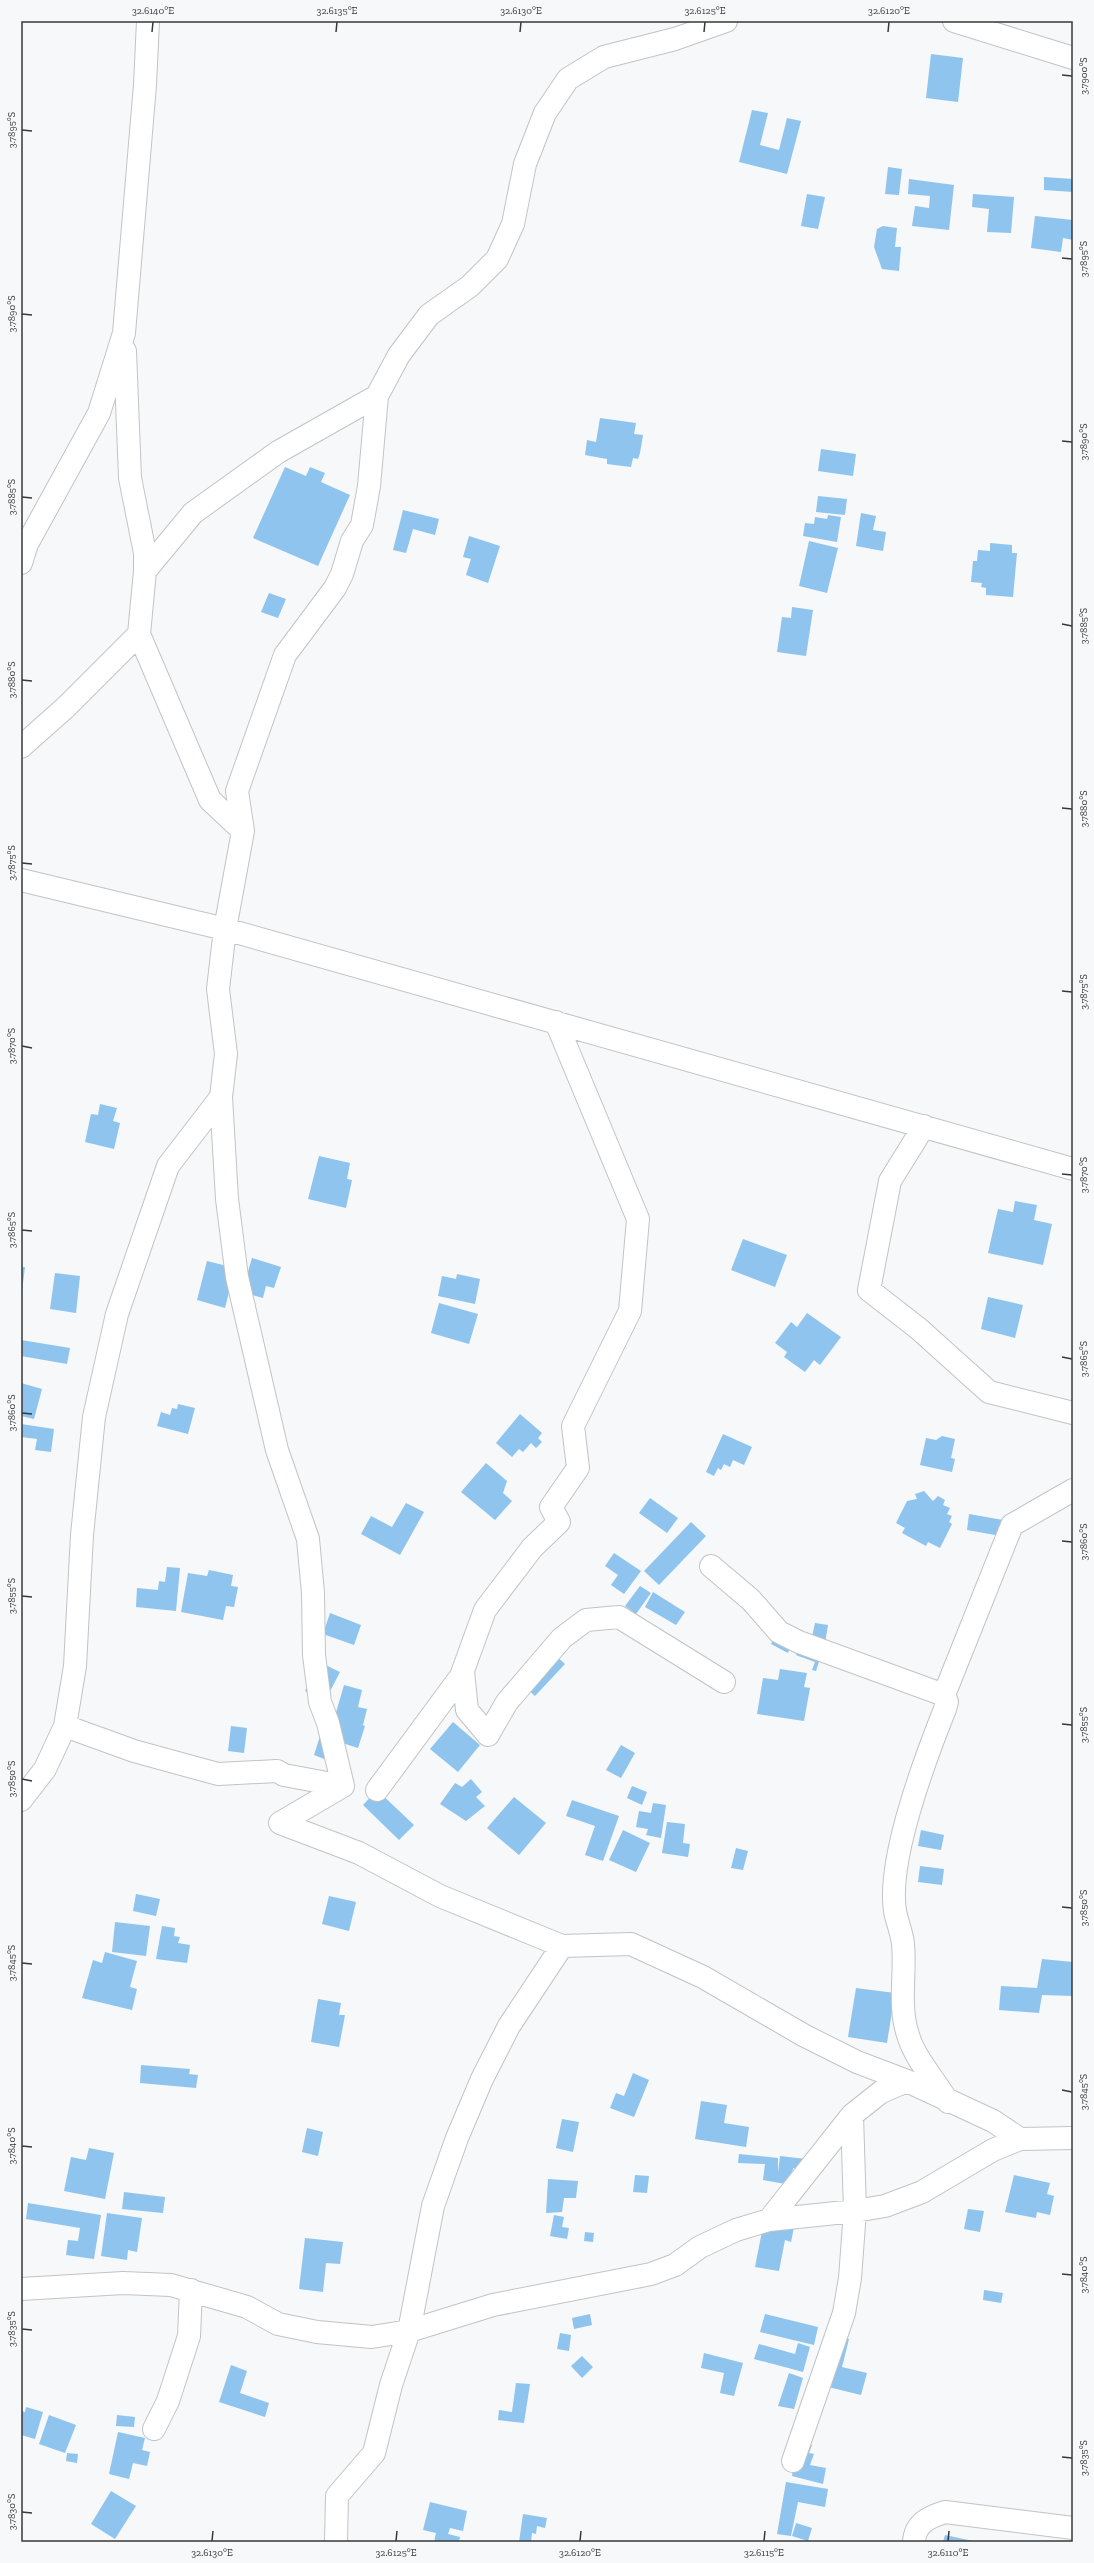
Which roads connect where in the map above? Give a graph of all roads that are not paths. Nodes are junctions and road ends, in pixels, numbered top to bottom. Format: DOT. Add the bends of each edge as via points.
graph roads {
  1 [pos="148,21"];
  2 [pos="726,21"];
  3 [pos="954,21"];
  4 [pos="1073,58"];
  5 [pos="124,333"];
  6 [pos="377,396"];
  7 [pos="21,563"];
  8 [pos="145,571"];
  9 [pos="139,634"];
  10 [pos="21,747"];
  11 [pos="243,831"];
  12 [pos="21,880"];
  13 [pos="225,930"];
  14 [pos="556,1022"];
  15 [pos="221,1097"];
  16 [pos="924,1126"];
  17 [pos="1073,1169"];
  18 [pos="1073,1413"];
  19 [pos="1073,1490"];
  20 [pos="711,1566"];
  21 [pos="463,1671"];
  22 [pos="724,1682"];
  23 [pos="944,1695"];
  24 [pos="65,1726"];
  25 [pos="343,1786"];
  26 [pos="377,1790"];
  27 [pos="21,1800"];
  28 [pos="562,1946"];
  29 [pos="907,2082"];
  30 [pos="948,2102"];
  31 [pos="852,2115"];
  32 [pos="1073,2138"];
  33 [pos="1020,2139"];
  34 [pos="855,2211"];
  35 [pos="769,2220"];
  36 [pos="21,2289"];
  37 [pos="191,2290"];
  38 [pos="409,2331"];
  39 [pos="154,2429"];
  40 [pos="793,2462"];
  41 [pos="1073,2528"];
  42 [pos="336,2542"];
  43 [pos="914,2542"];
  1 -- 5 [label="street"];
  2 -- 6 [label="street" via="675,39 604,57 568,79 544,113 525,164 513,224 497,259 470,286 429,315 399,355"];
  3 -- 4 [label="street"];
  5 -- 7 [label="street" via="99,413 27,544"];
  5 -- 8 [label="street" via="130,478 145,552"];
  6 -- 8 [label="street" via="278,452 193,513"];
  6 -- 11 [label="street" via="369,486 362,525 352,541 335,588 285,655 237,791"];
  8 -- 9 [label="street"];
  9 -- 10 [label="street" via="66,707"];
  9 -- 11 [label="street" via="210,800"];
  11 -- 13 [label="street"];
  12 -- 13 [label="street"];
  13 -- 14 [label="street"];
  13 -- 15 [label="street" via="218,990 226,1054"];
  14 -- 16 [label="street"];
  14 -- 21 [label="street" via="638,1219 630,1310 573,1426 578,1468 551,1507 559,1522 532,1548 485,1610"];
  15 -- 24 [label="street" via="168,1166 117,1314 94,1417 82,1535 75,1666"];
  15 -- 25 [label="street" via="227,1200 237,1277 277,1450 308,1539 313,1593 314,1655 320,1702 328,1723"];
  16 -- 17 [label="street"];
  16 -- 18 [label="street" via="890,1181 869,1290 919,1329 989,1392"];
  19 -- 23 [label="street" via="1012,1525"];
  20 -- 23 [label="street" via="752,1600 779,1632 799,1642"];
  21 -- 22 [label="street" via="467,1710 488,1735 507,1702 562,1638 586,1620 619,1617"];
  21 -- 26 [label="street"];
  23 -- 30 [label="street" via="947,1702 920,1777 899,1857 895,1911 903,1944 902,1994 908,2035"];
  24 -- 25 [label="street" via="134,1751 218,1774 277,1771 284,1775"];
  24 -- 27 [label="street" via="44,1769"];
  25 -- 28 [label="street" via="280,1823 359,1853 440,1896"];
  28 -- 29 [label="street" via="631,1944 703,1976 818,2043"];
  28 -- 38 [label="street" via="509,2026 482,2079 457,2138 433,2206"];
  29 -- 30 [label="street"];
  29 -- 31 [label="street" via="881,2092"];
  30 -- 33 [label="street" via="993,2121"];
  31 -- 34 [label="street"];
  31 -- 35 [label="street"];
  32 -- 33 [label="street"];
  33 -- 34 [label="street" via="993,2150 922,2192 885,2206"];
  34 -- 35 [label="street"];
  34 -- 40 [label="street" via="850,2278 844,2313"];
  35 -- 38 [label="street" via="736,2230 700,2247 675,2264 651,2274 493,2305"];
  36 -- 37 [label="street" via="123,2283 171,2285"];
  37 -- 38 [label="street" via="247,2307 278,2324 317,2332 372,2337"];
  37 -- 39 [label="street" via="189,2336 168,2401"];
  38 -- 42 [label="street" via="391,2385 374,2453 337,2496"];
  41 -- 43 [label="street" via="945,2512 926,2517 914,2533"];
}
